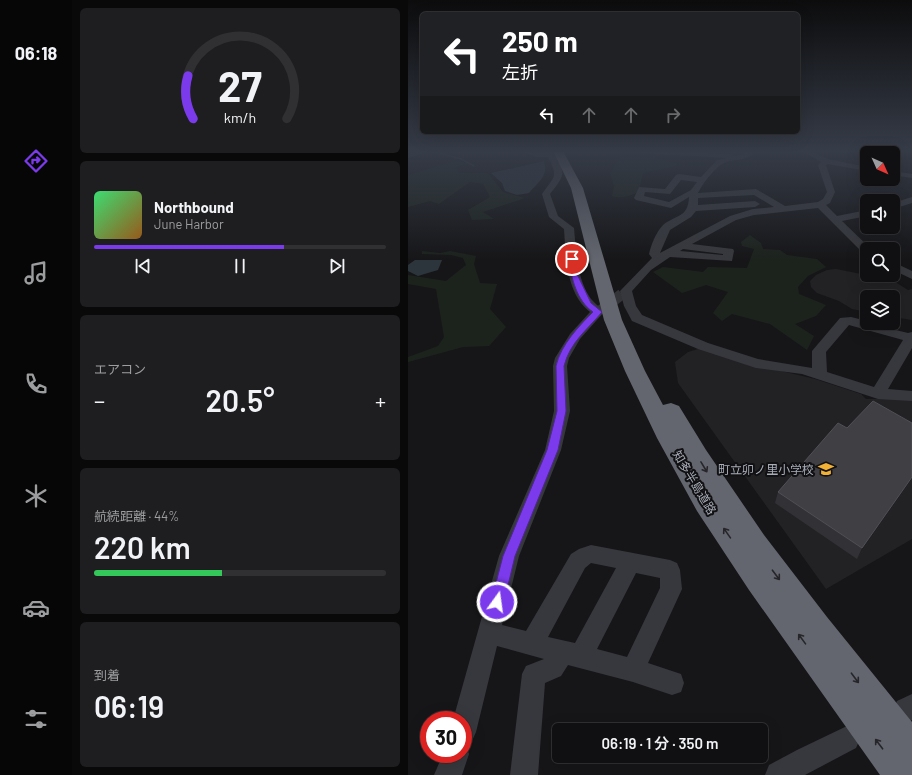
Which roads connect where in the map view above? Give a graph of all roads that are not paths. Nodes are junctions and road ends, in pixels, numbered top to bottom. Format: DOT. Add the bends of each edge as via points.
graph roads {
  1 [pos="551,187"];
  2 [pos="577,187"];
  3 [pos="585,187"];
  4 [pos="671,187"];
  5 [pos="698,187"];
  6 [pos="829,187"];
  7 [pos="694,194"];
  8 [pos="912,200"];
  9 [pos="772,202"];
  10 [pos="820,204"];
  11 [pos="900,204"];
  12 [pos="693,208"];
  13 [pos="784,209"];
  14 [pos="860,214"];
  15 [pos="835,219"];
  16 [pos="860,244"];
  17 [pos="680,246"];
  18 [pos="663,256"];
  19 [pos="900,269"];
  20 [pos="912,276"];
  21 [pos="910,342"];
  22 [pos="820,375"];
  23 [pos="878,394"];
  24 [pos="912,396"];
  25 [pos="631,562"];
  26 [pos="490,633"];
  27 [pos="531,644"];
  28 [pos="571,654"];
  29 [pos="633,670"];
  30 [pos="672,683"];
  31 [pos="469,711"];
  32 [pos="847,739"];
  33 [pos="912,751"];
  34 [pos="453,763"];
  35 [pos="448,775"];
  36 [pos="524,775"];
  37 [pos="779,775"];
  38 [pos="903,775"];
  1 -- 26 [label="street" via="546,194 554,217 569,228 574,274 588,305 598,312 579,330 562,359 562,411 553,450 509,556"];
  38 -- 2 [label="highway, 知多半島道路, one-way" via="759,580 706,503 669,438 635,371 614,320"];
  3 -- 33 [label="highway, 知多半島道路, one-way" via="610,278 625,317 647,367 683,432 722,497 774,572"];
  4 -- 7 [label="street" via="667,192 642,189 639,198 671,205 686,195"];
  5 -- 7 [label="street"];
  6 -- 10 [label="street" via="831,194 827,201"];
  7 -- 9 [label="street" via="756,192"];
  7 -- 12 [label="street"];
  8 -- 11 [label="street"];
  9 -- 12 [label="street"];
  9 -- 13 [label="street"];
  10 -- 13 [label="street"];
  10 -- 15 [label="street"];
  12 -- 18 [label="street" via="688,215 666,228 655,251 655,256"];
  13 -- 17 [label="street" via="745,214"];
  14 -- 15 [label="street"];
  15 -- 16 [label="street"];
  17 -- 18 [label="street"];
  17 -- 18 [label="street" via="729,251 728,259"];
  18 -- 22 [label="street" via="626,291 637,318 703,346 756,363"];
  19 -- 20 [label="street"];
  21 -- 22 [label="street" via="845,321 819,351"];
  21 -- 23 [label="street"];
  22 -- 23 [label="street"];
  23 -- 24 [label="street"];
  25 -- 27 [label="street" via="591,554 582,558"];
  25 -- 28 [label="street"];
  25 -- 29 [label="street" via="670,570 671,589"];
  26 -- 27 [label="street"];
  26 -- 31 [label="street"];
  27 -- 28 [label="street"];
  28 -- 29 [label="street"];
  28 -- 36 [label="street" via="545,673 534,674"];
  29 -- 30 [label="street"];
  32 -- 37 [label="street"];
  34 -- 35 [label="street"];
}
